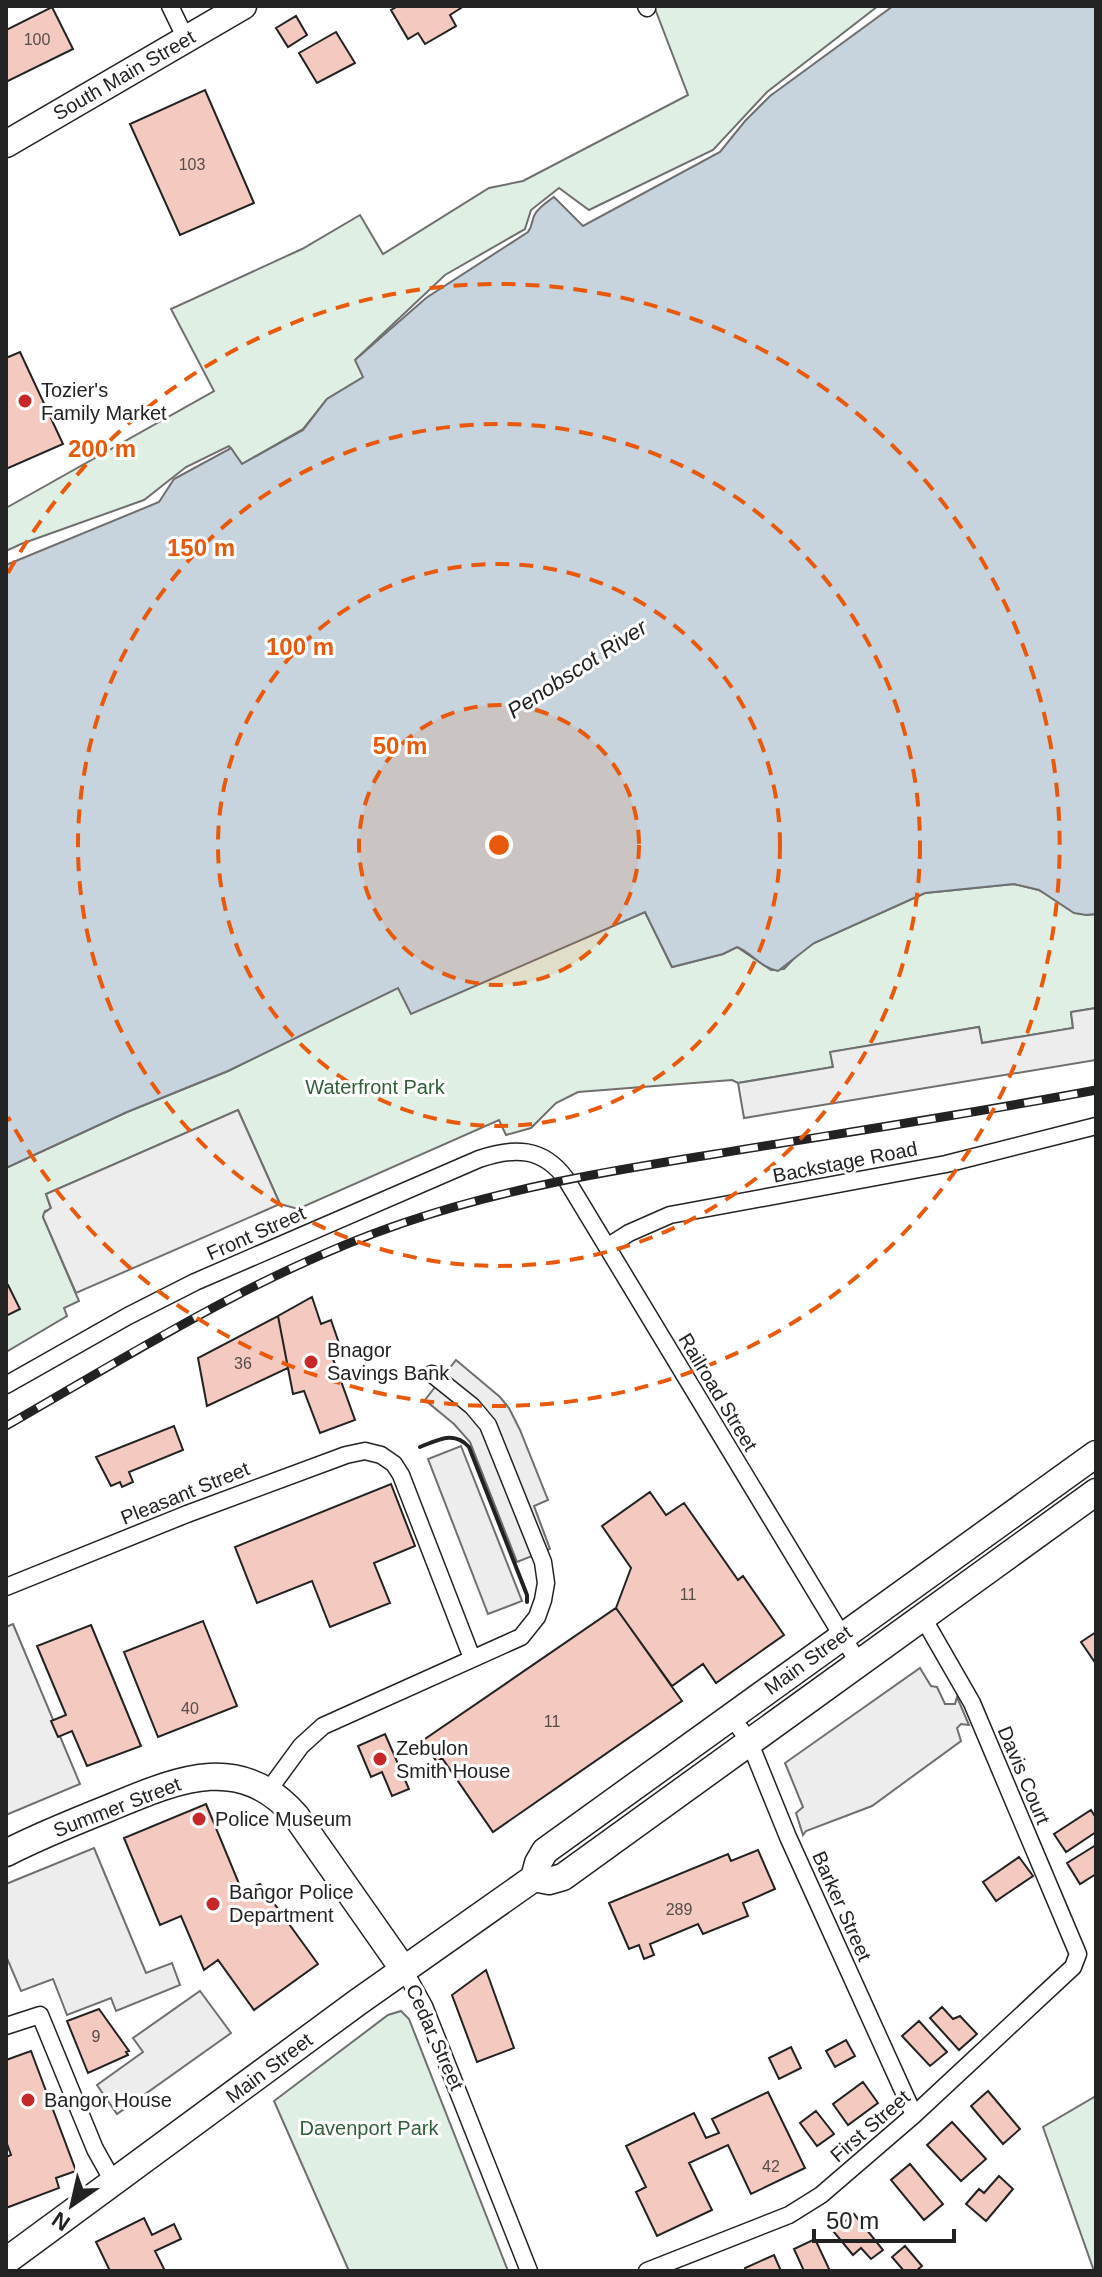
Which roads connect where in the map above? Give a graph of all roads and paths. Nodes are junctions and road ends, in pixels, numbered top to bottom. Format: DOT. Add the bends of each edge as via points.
graph roads {
  1 [pos="170,6"];
  2 [pos="243,6"];
  3 [pos="186,39"];
  4 [pos="6,144"];
  5 [pos="1096,1126"];
  6 [pos="533,1152"];
  7 [pos="607,1247"];
  8 [pos="432,1374"];
  9 [pos="6,1385"];
  10 [pos="1096,1454"];
  11 [pos="1096,1492"];
  12 [pos="6,1587"];
  13 [pos="922,1616"];
  14 [pos="842,1636"];
  15 [pos="472,1658"];
  16 [pos="858,1662"];
  17 [pos="731,1716"];
  18 [pos="749,1741"];
  19 [pos="268,1791"];
  20 [pos="6,1853"];
  21 [pos="534,1878"];
  22 [pos="1078,1954"];
  23 [pos="404,1970"];
  24 [pos="6,2026"];
  25 [pos="914,2115"];
  26 [pos="114,2183"];
  27 [pos="6,2261"];
  28 [pos="529,2271"];
  29 [pos="647,2271"];
  1 -- 3 [label="street"];
  2 -- 3 [label="main road, South Main Street"];
  3 -- 4 [label="main road, South Main Street"];
  5 -- 7 [label="street, Backstage Road" via="946,1164 670,1215"];
  6 -- 7 [label="street, Railroad Street" via="561,1172"];
  6 -- 9 [label="street, Front Street" via="510,1150 479,1159 219,1271"];
  7 -- 14 [label="street, Railroad Street"];
  8 -- 15 [label="street" via="488,1425 546,1572 541,1609 527,1631 506,1646"];
  10 -- 14 [label="main road, Main Street"];
  11 -- 13 [label="main road, Main Street"];
  12 -- 15 [label="street, Pleasant Street" via="325,1460 365,1451 381,1455 401,1475"];
  13 -- 16 [label="main road, Main Street"];
  13 -- 22 [label="street, Davis Court" via="972,1703"];
  14 -- 16 [label="street, Railroad Street"];
  14 -- 17 [label="main road, Main Street"];
  15 -- 19 [label="street" via="323,1726"];
  16 -- 18 [label="main road, Main Street"];
  17 -- 18 [label="street, Barker Street"];
  17 -- 21 [label="main road, Main Street" via="545,1851"];
  18 -- 21 [label="main road, Main Street" via="563,1877"];
  18 -- 25 [label="street, Barker Street"];
  19 -- 20 [label="main road, Summer Street" via="225,1777 180,1781"];
  19 -- 23 [label="main road, Cedar Street" via="304,1827"];
  21 -- 23 [label="main road, Main Street"];
  22 -- 25 [label="street, First Street" via="1073,1967"];
  23 -- 26 [label="main road, Main Street"];
  23 -- 28 [label="street, Cedar Street" via="427,2013"];
  24 -- 26 [label="street" via="40,2015"];
  25 -- 29 [label="street, First Street" via="821,2195 789,2215"];
  26 -- 27 [label="main road, Main Street"];
}
